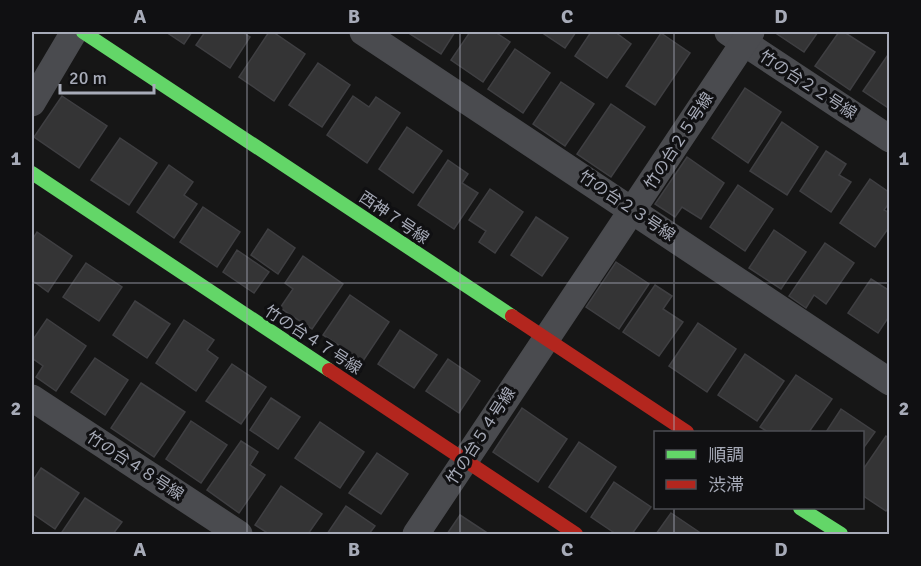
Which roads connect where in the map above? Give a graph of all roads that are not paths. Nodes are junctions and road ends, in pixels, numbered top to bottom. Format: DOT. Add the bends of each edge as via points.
graph roads {
  1 [pos="74,32"];
  2 [pos="83,32"];
  3 [pos="363,32"];
  4 [pos="741,35"];
  5 [pos="32,103"];
  6 [pos="890,139"];
  7 [pos="32,173"];
  8 [pos="633,211"];
  9 [pos="545,339"];
  10 [pos="890,382"];
  11 [pos="32,398"];
  12 [pos="685,431"];
  13 [pos="465,460"];
  14 [pos="803,509"];
  15 [pos="239,534"];
  16 [pos="416,534"];
  17 [pos="576,534"];
  18 [pos="841,534"];
  1 -- 5 [label="street"];
  2 -- 9 [label="street, 西神７号線"];
  3 -- 8 [label="street, 竹の台２３号線"];
  4 -- 6 [label="street, 竹の台２２号線"];
  4 -- 8 [label="street, 竹の台２５号線"];
  7 -- 13 [label="street, 竹の台４７号線"];
  8 -- 9 [label="street, 竹の台２５号線"];
  8 -- 10 [label="street, 竹の台２３号線"];
  9 -- 12 [label="street, 西神７号線"];
  9 -- 13 [label="street, 竹の台５４号線"];
  11 -- 15 [label="street, 竹の台４８号線"];
  13 -- 16 [label="street, 竹の台５４号線"];
  13 -- 17 [label="street, 竹の台４７号線"];
  14 -- 18 [label="street"];
}
